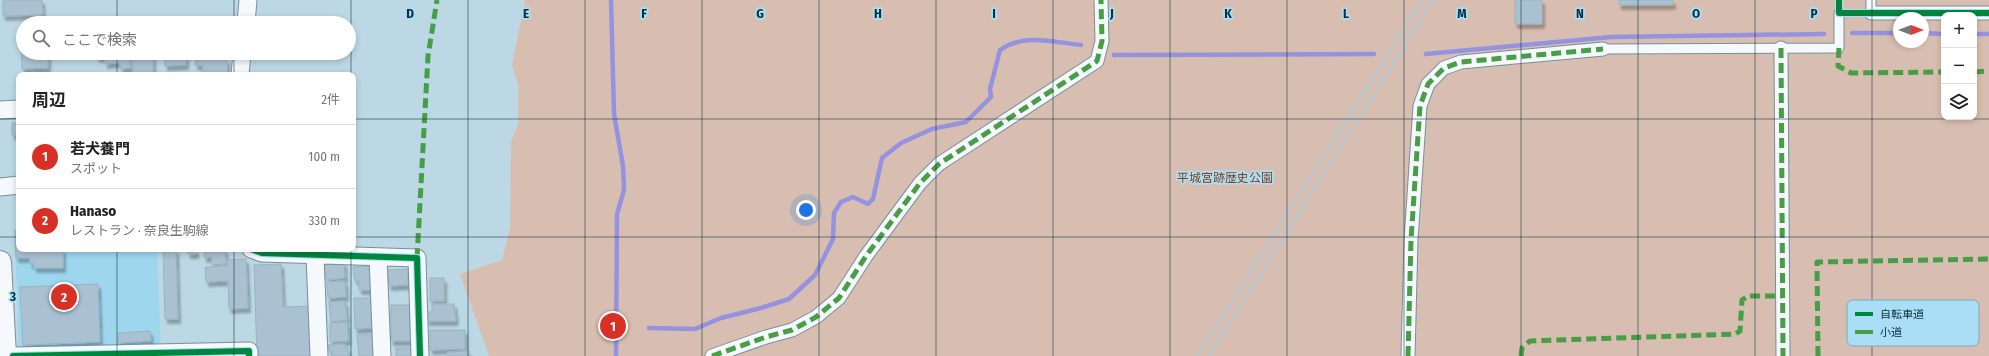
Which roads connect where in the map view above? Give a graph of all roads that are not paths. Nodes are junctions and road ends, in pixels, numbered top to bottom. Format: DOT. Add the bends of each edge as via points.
graph roads {
  1 [pos="248,0"];
  2 [pos="1101,0"];
  3 [pos="1871,0"];
  4 [pos="1839,13"];
  5 [pos="1871,13"];
  6 [pos="1989,14"];
  7 [pos="247,16"];
  8 [pos="1781,48"];
  9 [pos="1603,49"];
  10 [pos="241,60"];
  11 [pos="240,72"];
  12 [pos="16,109"];
  13 [pos="0,110"];
  14 [pos="16,185"];
  15 [pos="0,187"];
  16 [pos="259,252"];
  17 [pos="315,255"];
  18 [pos="378,257"];
  19 [pos="0,262"];
  20 [pos="5,356"];
  21 [pos="13,356"];
  22 [pos="249,356"];
  23 [pos="320,356"];
  24 [pos="382,356"];
  25 [pos="420,356"];
  26 [pos="712,356"];
  27 [pos="1408,356"];
  28 [pos="1783,356"];
  1 -- 7 [label="street"];
  2 -- 26 [label="street" via="1102,41 1097,62 939,164 920,183 866,256 839,298 816,317 792,330"];
  3 -- 5 [label="lane"];
  4 -- 8 [label="lane" via="1839,48"];
  5 -- 6 [label="street"];
  8 -- 9 [label="lane"];
  8 -- 28 [label="street"];
  9 -- 27 [label="street" via="1461,62 1444,68 1428,84 1420,106 1411,240"];
  10 -- 11 [label="street"];
  12 -- 13 [label="street"];
  14 -- 15 [label="street"];
  16 -- 17 [label="street"];
  17 -- 18 [label="street"];
  17 -- 23 [label="street"];
  18 -- 24 [label="street"];
  18 -- 25 [label="street" via="417,258"];
  19 -- 20 [label="main road"];
  21 -- 22 [label="street" via="249,351"];
}
